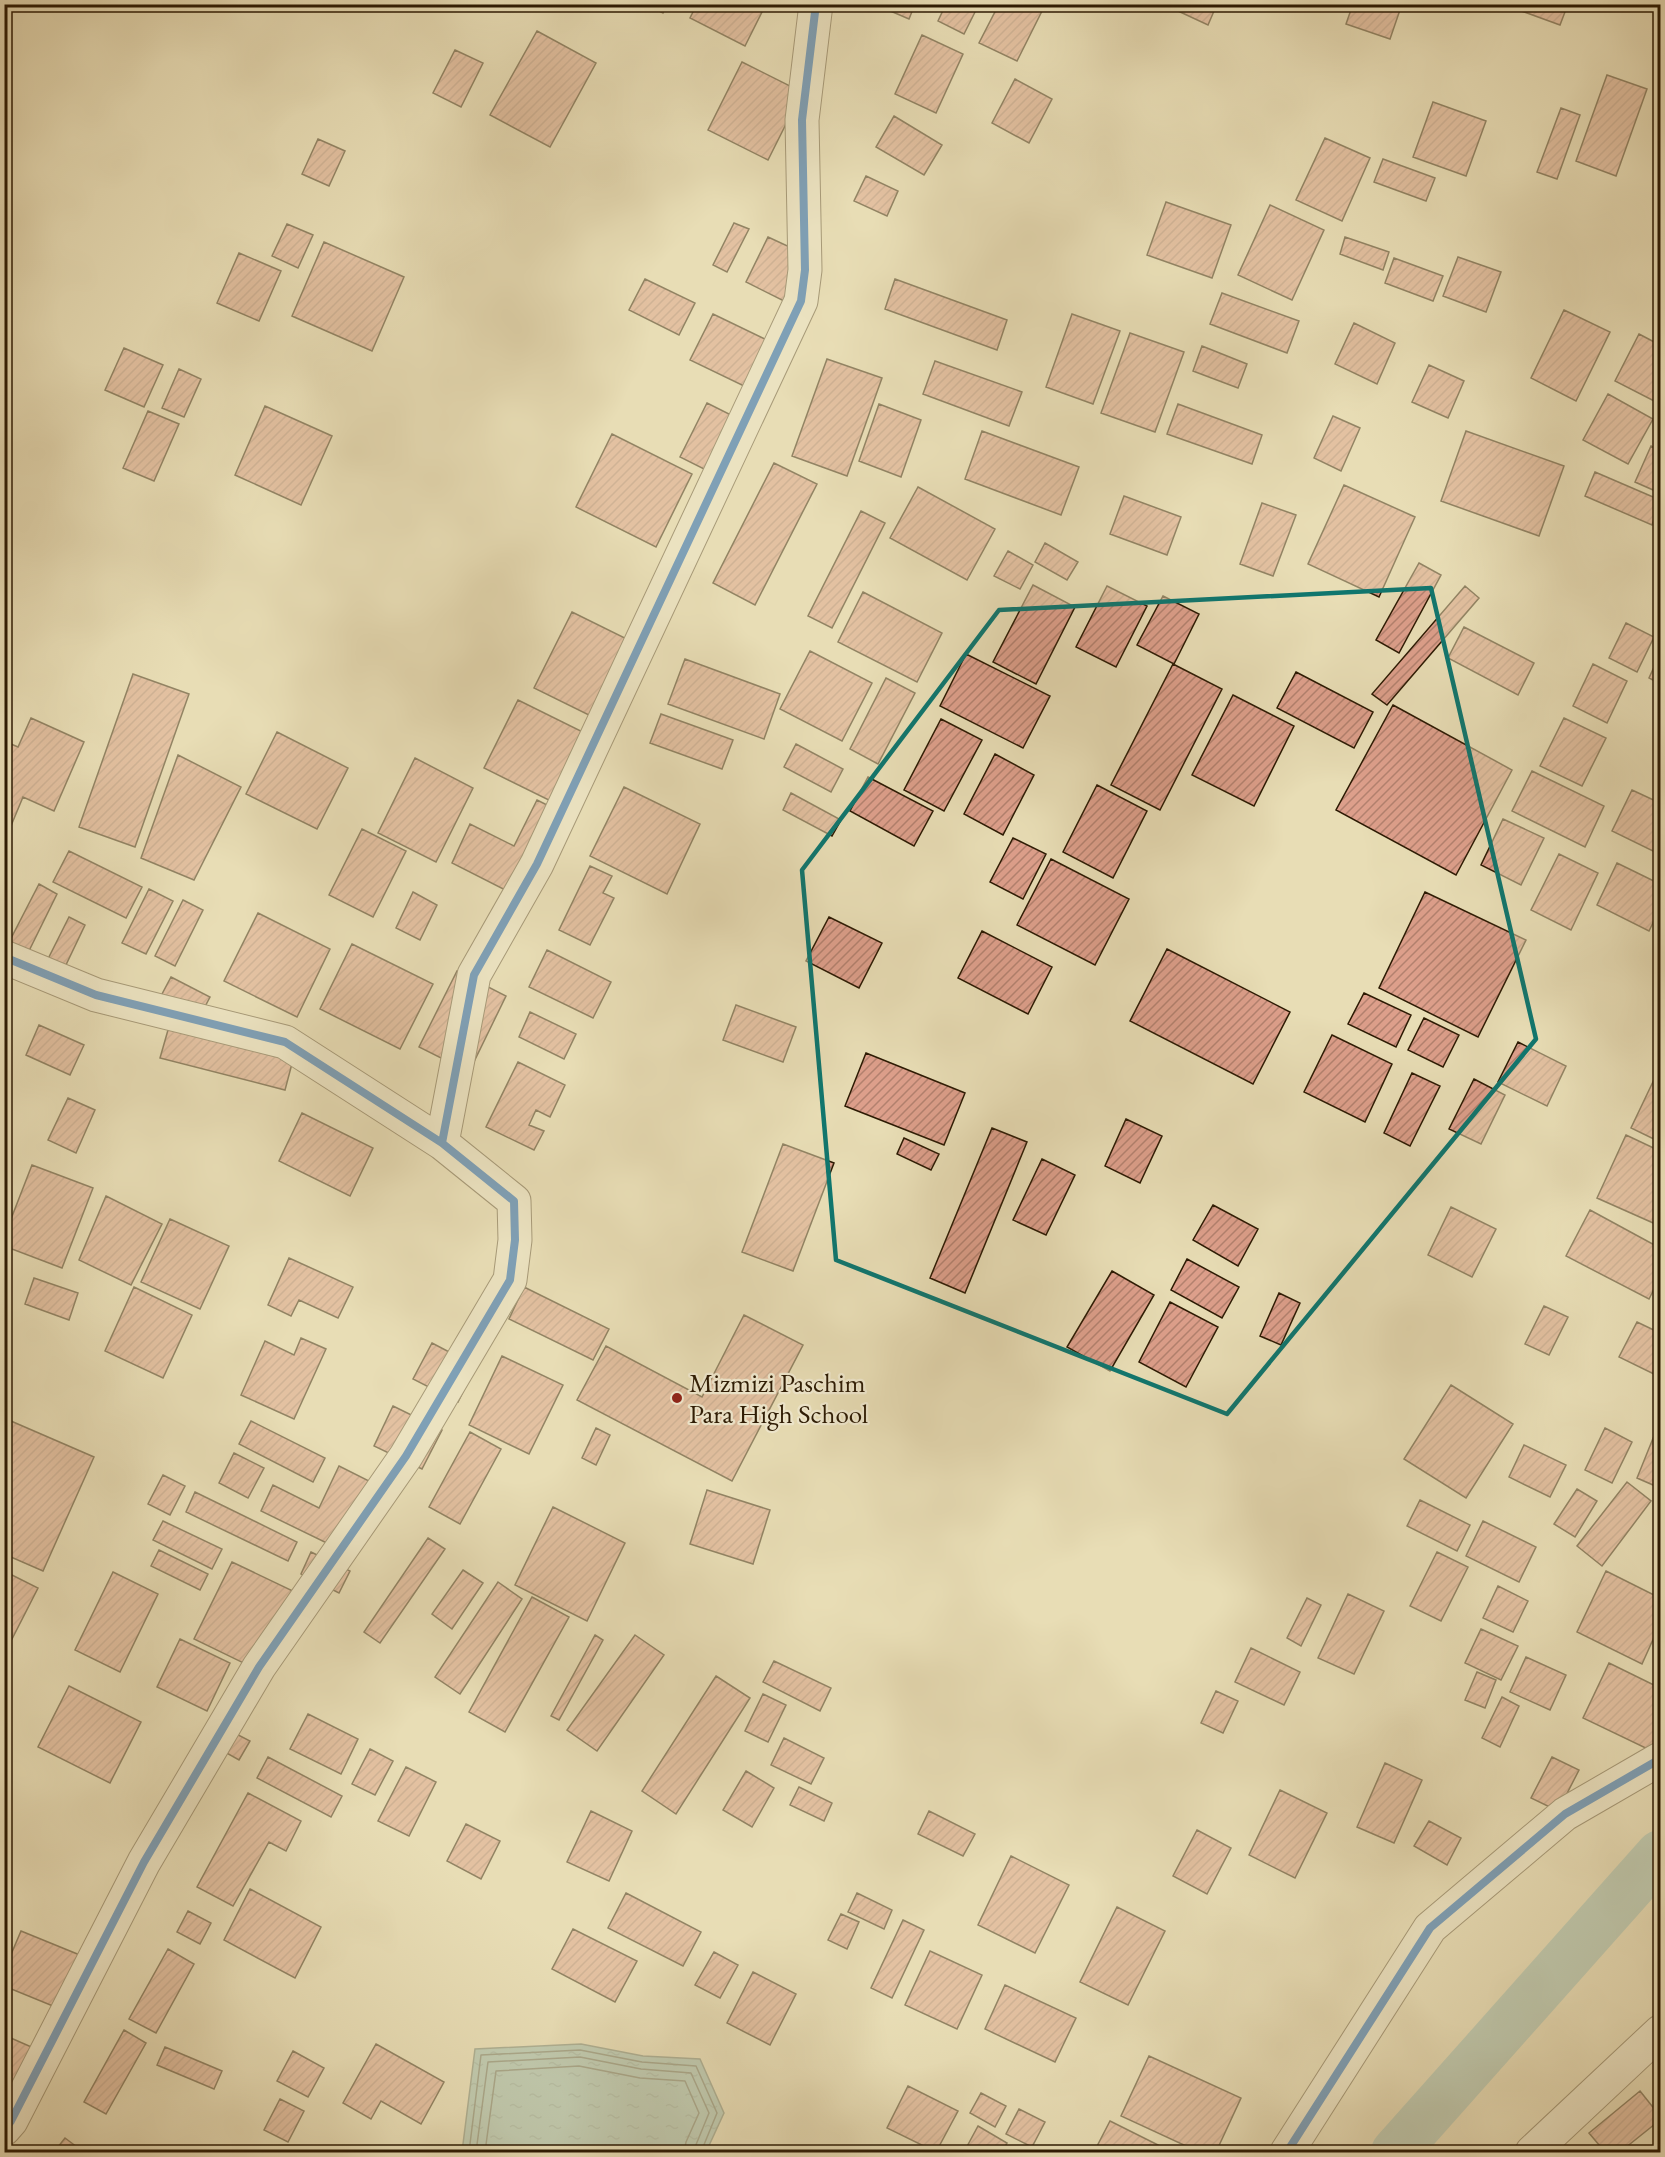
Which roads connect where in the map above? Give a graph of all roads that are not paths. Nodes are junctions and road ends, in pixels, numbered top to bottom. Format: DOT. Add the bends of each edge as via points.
graph roads {
  1 [pos="816,4"];
  2 [pos="4,957"];
  3 [pos="442,1143"];
  4 [pos="1660,1759"];
  5 [pos="1660,2032"];
  6 [pos="4,2129"];
  7 [pos="1287,2152"];
  8 [pos="1532,2152"];
  1 -- 3 [label="street" via="802,120 806,270 801,301 537,864 474,975"];
  2 -- 3 [label="street" via="96,995 285,1042"];
  3 -- 6 [label="street" via="514,1201 510,1280 406,1456 259,1667 144,1862"];
  4 -- 7 [label="street" via="1565,1814 1430,1928"];
  5 -- 8 [label="street"];
}
